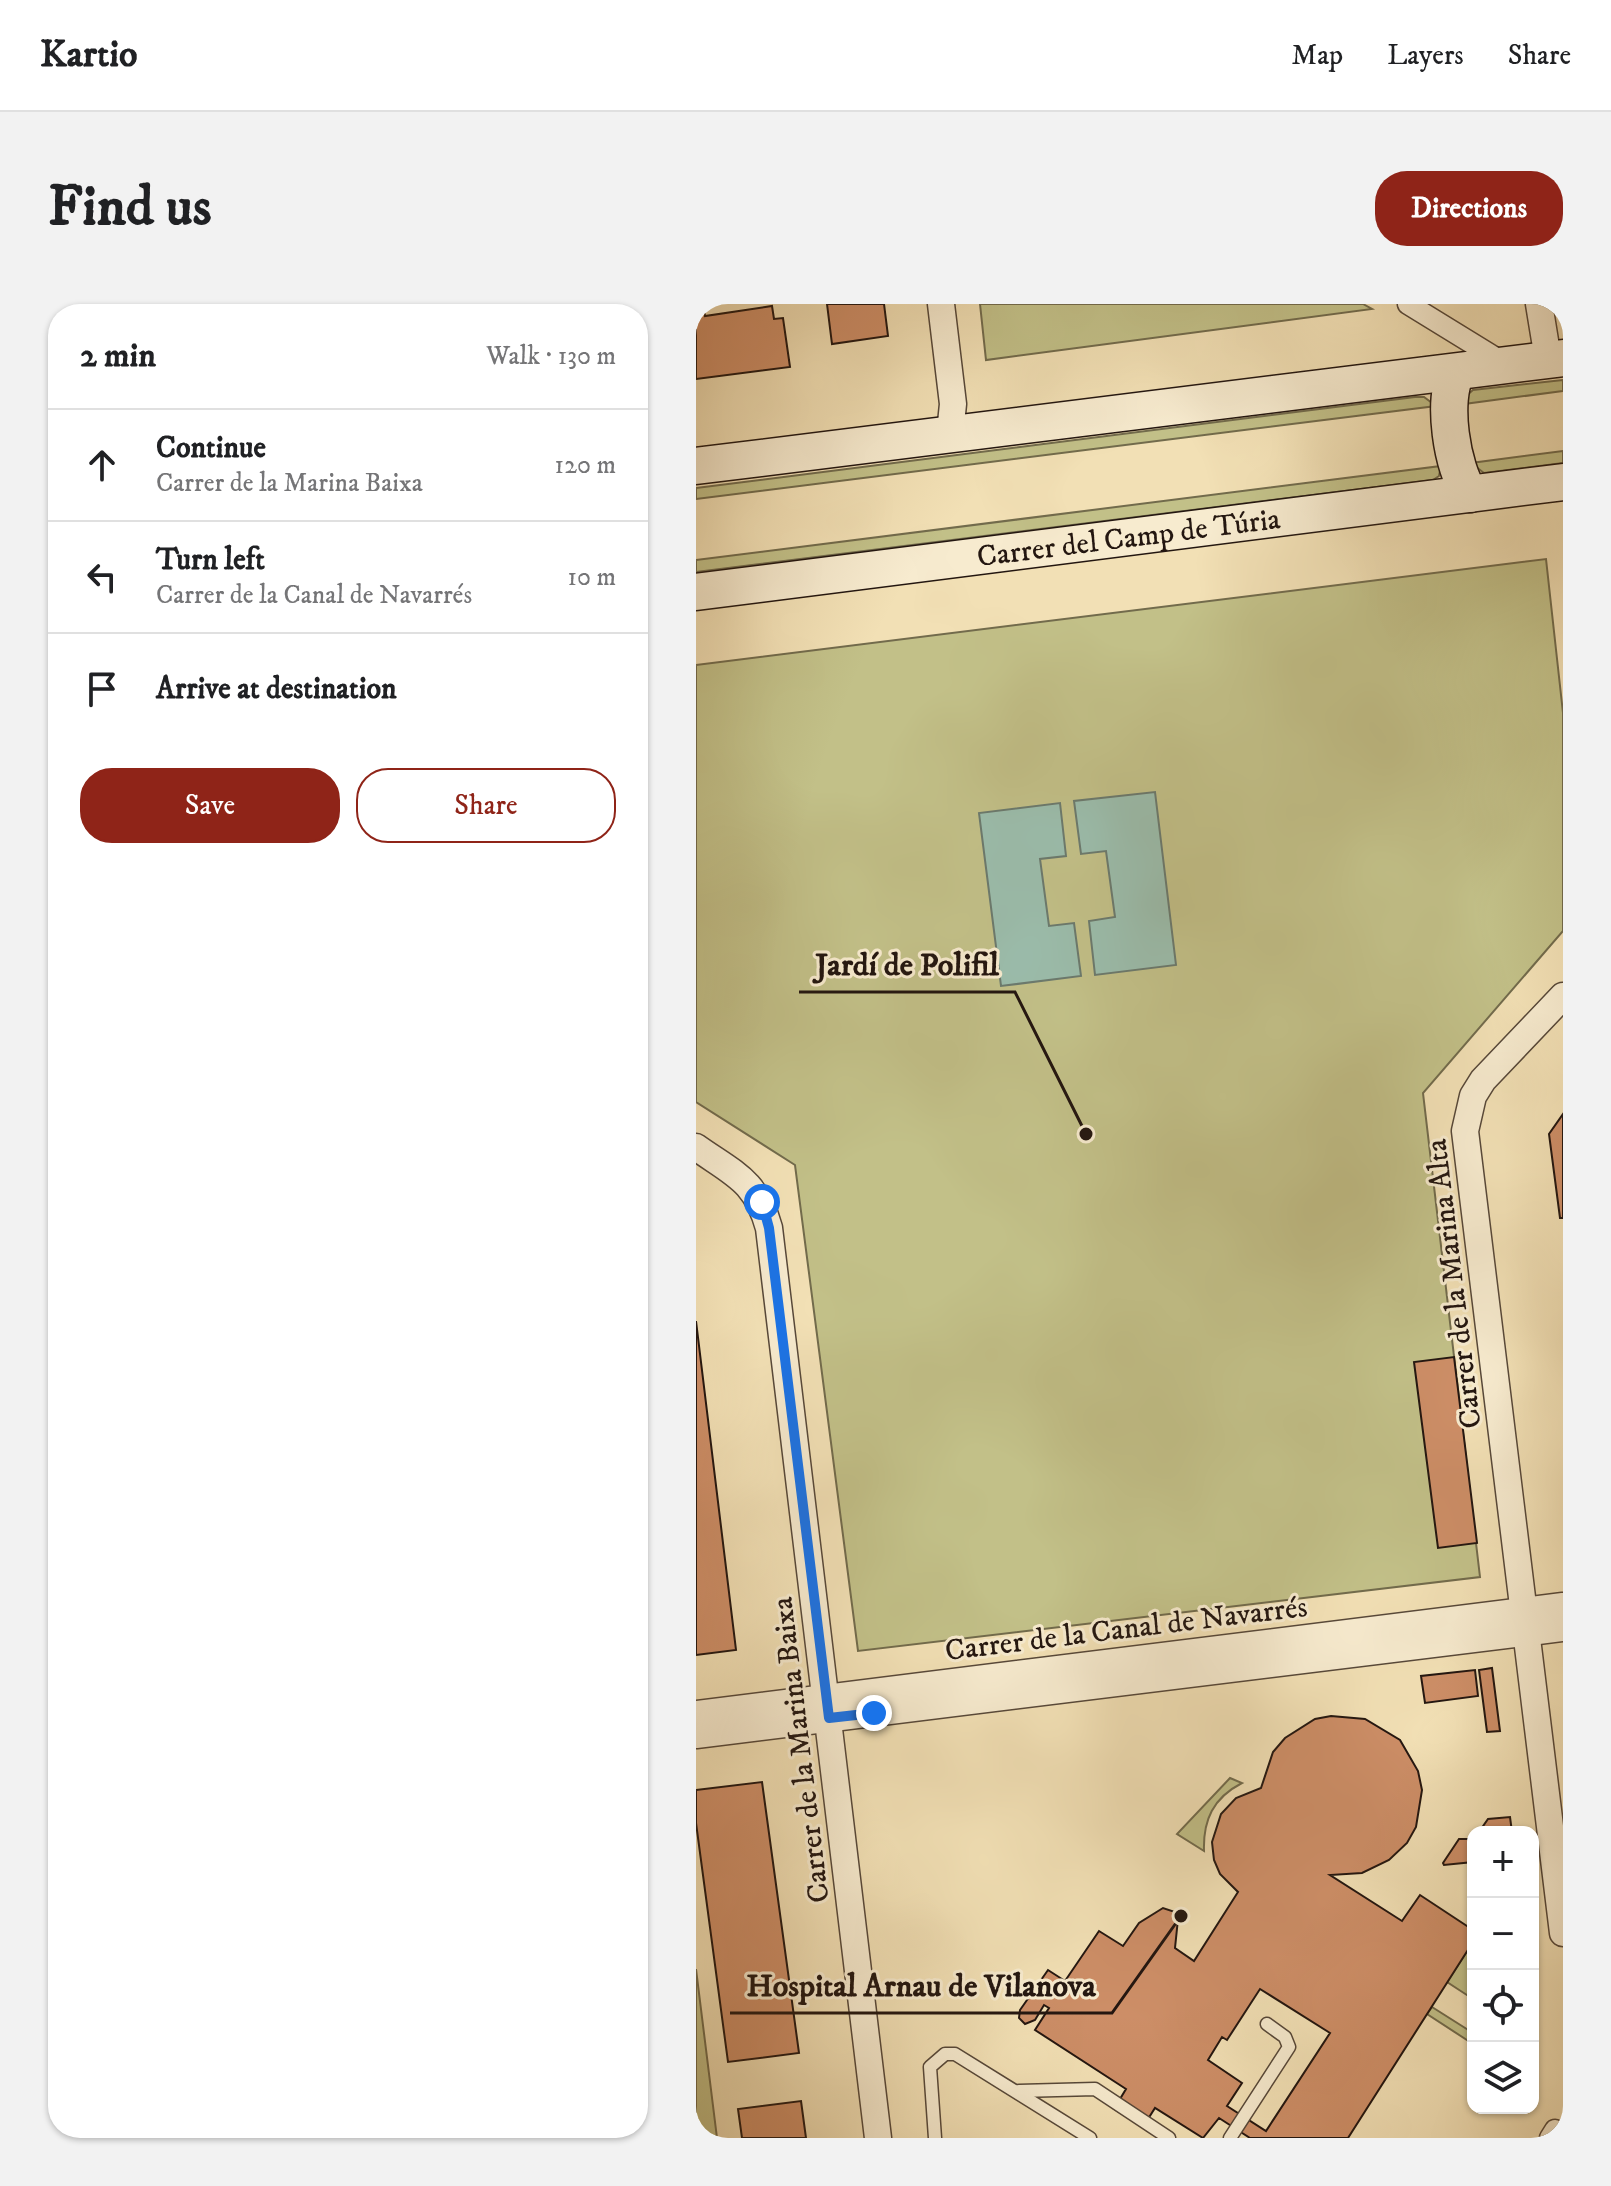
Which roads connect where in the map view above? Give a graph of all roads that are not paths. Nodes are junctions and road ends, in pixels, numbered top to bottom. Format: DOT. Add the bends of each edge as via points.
graph roads {
  1 [pos="941,304"];
  2 [pos="1408,304"];
  3 [pos="1539,304"];
  4 [pos="1556,358"];
  5 [pos="1507,365"];
  6 [pos="1457,372"];
  7 [pos="950,433"];
  8 [pos="696,466"];
  9 [pos="1563,482"];
  10 [pos="1470,494"];
  11 [pos="696,592"];
  12 [pos="1563,996"];
  13 [pos="696,1147"];
  14 [pos="1563,1606"];
  15 [pos="1527,1621"];
  16 [pos="1563,1628"];
  17 [pos="828,1708"];
  18 [pos="696,1714"];
  19 [pos="696,1735"];
  20 [pos="1563,1933"];
  21 [pos="1267,2024"];
  22 [pos="1014,2089"];
  23 [pos="878,2138"];
  24 [pos="935,2138"];
  25 [pos="1090,2138"];
  26 [pos="1169,2138"];
  27 [pos="1230,2138"];
  1 -- 7 [label="street" via="953,404"];
  2 -- 5 [label="street"];
  3 -- 4 [label="street"];
  4 -- 5 [label="main road"];
  5 -- 6 [label="main road"];
  6 -- 7 [label="main road"];
  6 -- 10 [label="main road" via="1449,398 1457,471"];
  7 -- 8 [label="main road"];
  9 -- 10 [label="main road, Carrer del Camp de Túria"];
  10 -- 11 [label="main road, Carrer del Camp de Túria"];
  12 -- 15 [label="street, Carrer de la Marina Alta" via="1483,1080 1473,1096 1465,1131"];
  13 -- 17 [label="street, Carrer de la Marina Baixa" via="747,1182 762,1202 769,1228"];
  14 -- 15 [label="street, Carrer de la Canal de Navarrés"];
  15 -- 16 [label="street, Carrer de la Canal de Navarrés"];
  15 -- 17 [label="street, Carrer de la Canal de Navarrés"];
  15 -- 20 [label="street, Carrer de la Marina Alta"];
  17 -- 18 [label="street, Carrer de la Canal de Navarrés"];
  17 -- 19 [label="street, Carrer de la Canal de Navarrés"];
  17 -- 23 [label="street, Carrer de la Marina Baixa"];
  21 -- 27 [label="lane" via="1285,2037 1289,2047"];
  22 -- 24 [label="lane" via="955,2054 937,2060 930,2067"];
  22 -- 25 [label="lane"];
  22 -- 26 [label="lane" via="1095,2089"];
}
